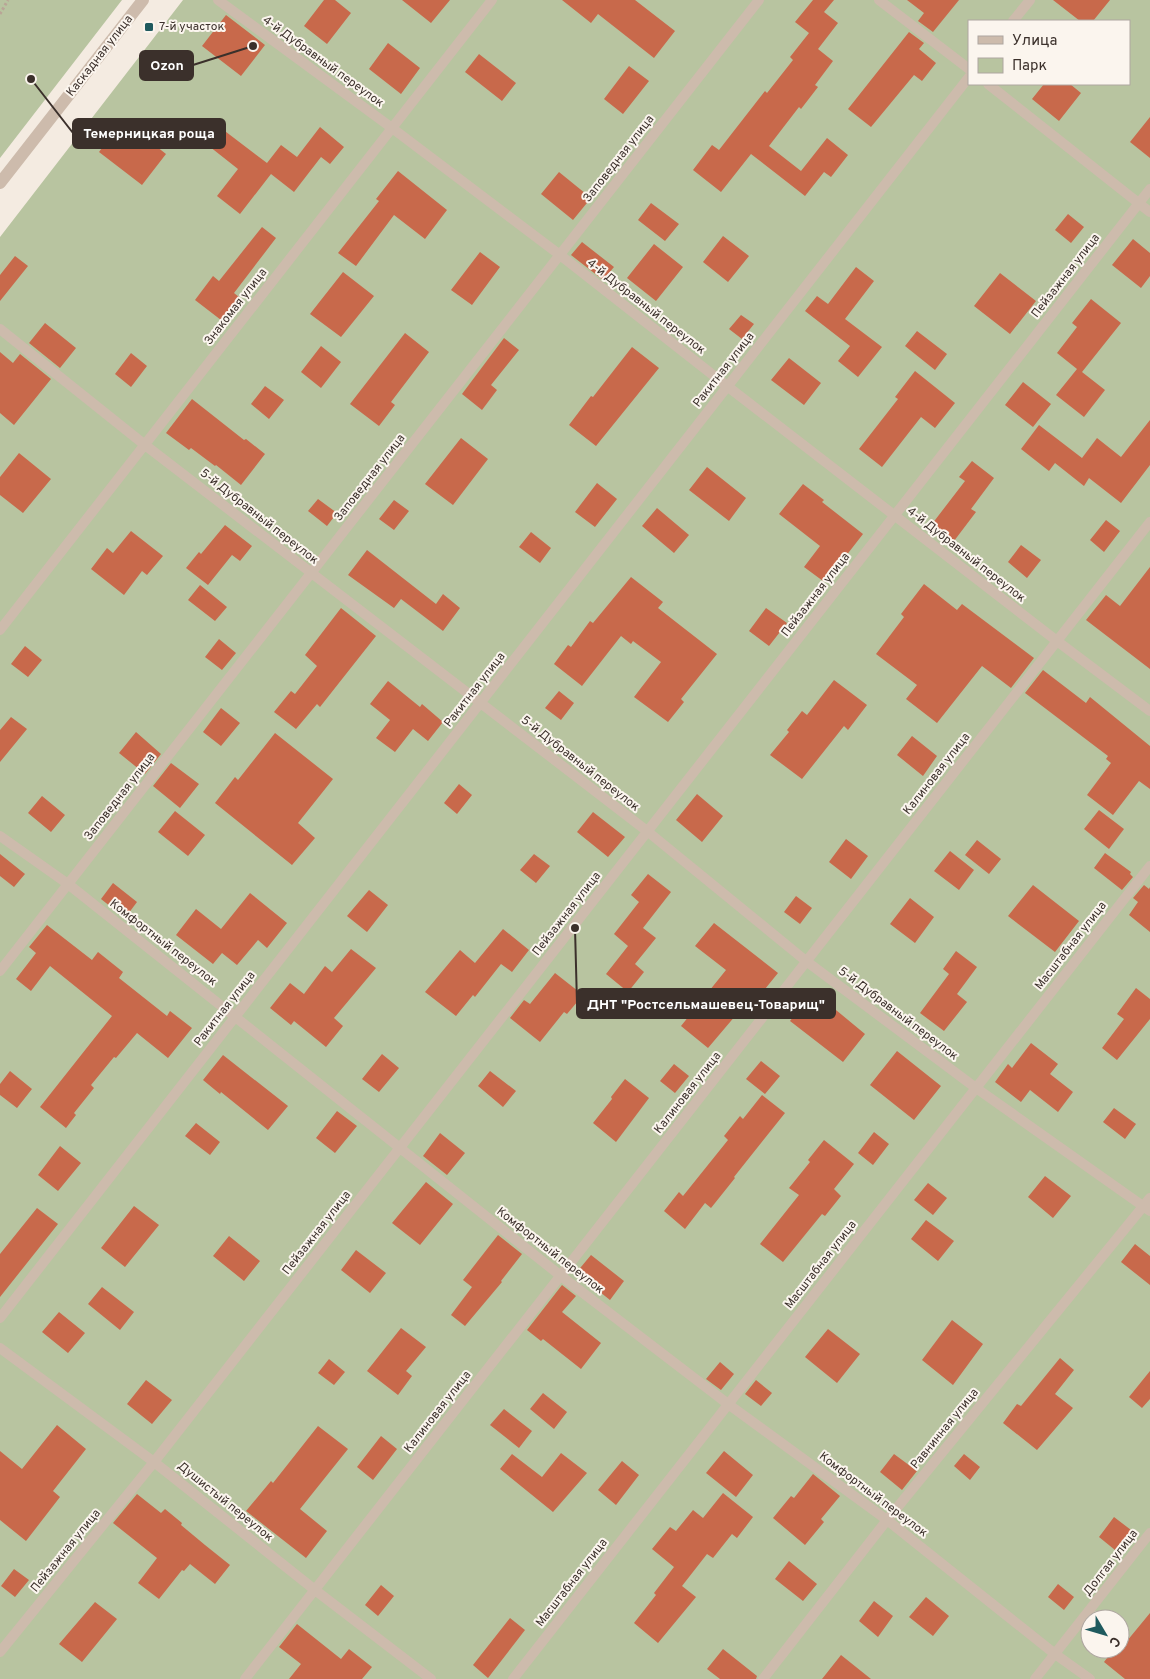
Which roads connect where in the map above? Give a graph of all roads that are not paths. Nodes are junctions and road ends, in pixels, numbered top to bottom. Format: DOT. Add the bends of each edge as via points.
graph roads {
  1 [pos="144,0"];
  2 [pos="218,0"];
  3 [pos="492,0"];
  4 [pos="759,0"];
  5 [pos="879,0"];
  6 [pos="1030,0"];
  7 [pos="1014,20"];
  8 [pos="968,68"];
  9 [pos="968,77"];
  10 [pos="989,85"];
  11 [pos="392,128"];
  12 [pos="0,183"];
  13 [pos="1150,189"];
  14 [pos="1139,203"];
  15 [pos="1150,212"];
  16 [pos="560,255"];
  17 [pos="0,329"];
  18 [pos="727,386"];
  19 [pos="145,444"];
  20 [pos="895,515"];
  21 [pos="1150,522"];
  22 [pos="311,573"];
  23 [pos="0,630"];
  24 [pos="1057,641"];
  25 [pos="480,703"];
  26 [pos="1150,711"];
  27 [pos="647,832"];
  28 [pos="0,836"];
  29 [pos="1150,866"];
  30 [pos="68,884"];
  31 [pos="806,961"];
  32 [pos="0,971"];
  33 [pos="235,1016"];
  34 [pos="976,1088"];
  35 [pos="400,1148"];
  36 [pos="1148,1205"];
  37 [pos="560,1276"];
  38 [pos="0,1318"];
  39 [pos="0,1348"];
  40 [pos="728,1404"];
  41 [pos="154,1462"];
  42 [pos="888,1520"];
  43 [pos="1150,1533"];
  44 [pos="315,1590"];
  45 [pos="0,1652"];
  46 [pos="1055,1654"];
  47 [pos="245,1679"];
  48 [pos="431,1679"];
  49 [pos="513,1679"];
  50 [pos="764,1679"];
  51 [pos="1035,1679"];
  52 [pos="1090,1679"];
  1 -- 12 [label="street, Каскадная улица"];
  2 -- 11 [label="lane, 4-й Дубравный переулок"];
  3 -- 11 [label="lane, Знакомая улица"];
  4 -- 16 [label="lane, Заповедная улица"];
  5 -- 8 [label="lane"];
  6 -- 7 [label="lane"];
  9 -- 18 [label="lane, Ракитная улица"];
  10 -- 14 [label="lane"];
  11 -- 16 [label="lane, 4-й Дубравный переулок"];
  11 -- 19 [label="lane, Знакомая улица"];
  13 -- 14 [label="lane, Пейзажная улица"];
  14 -- 15 [label="lane"];
  14 -- 20 [label="lane, Пейзажная улица"];
  16 -- 18 [label="lane, 4-й Дубравный переулок"];
  16 -- 22 [label="lane, Заповедная улица"];
  17 -- 19 [label="lane, 5-й Дубравный переулок"];
  18 -- 20 [label="lane, 4-й Дубравный переулок"];
  18 -- 25 [label="lane, Ракитная улица"];
  19 -- 22 [label="lane, 5-й Дубравный переулок"];
  19 -- 23 [label="lane, Знакомая улица"];
  20 -- 24 [label="lane, 4-й Дубравный переулок"];
  20 -- 27 [label="lane, Пейзажная улица"];
  21 -- 24 [label="lane, Калиновая улица"];
  22 -- 25 [label="lane, 5-й Дубравный переулок"];
  22 -- 30 [label="lane, Заповедная улица"];
  24 -- 26 [label="lane, 4-й Дубравный переулок"];
  24 -- 31 [label="lane, Калиновая улица"];
  25 -- 27 [label="lane, 5-й Дубравный переулок"];
  25 -- 33 [label="lane, Ракитная улица"];
  27 -- 31 [label="lane, 5-й Дубравный переулок"];
  27 -- 35 [label="lane, Пейзажная улица"];
  28 -- 30 [label="lane, Комфортный переулок"];
  29 -- 34 [label="lane, Масштабная улица"];
  30 -- 32 [label="lane, Заповедная улица"];
  30 -- 33 [label="lane, Комфортный переулок"];
  31 -- 34 [label="lane, 5-й Дубравный переулок"];
  31 -- 37 [label="lane, Калиновая улица"];
  33 -- 35 [label="lane, Комфортный переулок"];
  33 -- 38 [label="lane, Ракитная улица"];
  34 -- 36 [label="lane, 5-й Дубравный переулок"];
  34 -- 40 [label="lane, Масштабная улица"];
  35 -- 37 [label="lane, Комфортный переулок"];
  35 -- 41 [label="lane, Пейзажная улица"];
  36 -- 42 [label="lane, Равнинная улица"];
  37 -- 40 [label="lane, Комфортный переулок"];
  37 -- 44 [label="lane, Калиновая улица"];
  39 -- 41 [label="lane, Душистый переулок"];
  40 -- 42 [label="lane, Комфортный переулок"];
  40 -- 49 [label="lane, Масштабная улица"];
  41 -- 44 [label="lane, Душистый переулок"];
  41 -- 45 [label="lane, Пейзажная улица"];
  42 -- 46 [label="lane, Комфортный переулок"];
  42 -- 50 [label="lane, Равнинная улица"];
  43 -- 46 [label="lane, Долгая улица"];
  44 -- 47 [label="lane, Калиновая улица"];
  44 -- 48 [label="lane, Душистый переулок"];
  46 -- 51 [label="lane, Долгая улица"];
  46 -- 52 [label="lane, Комфортный переулок"];
}
